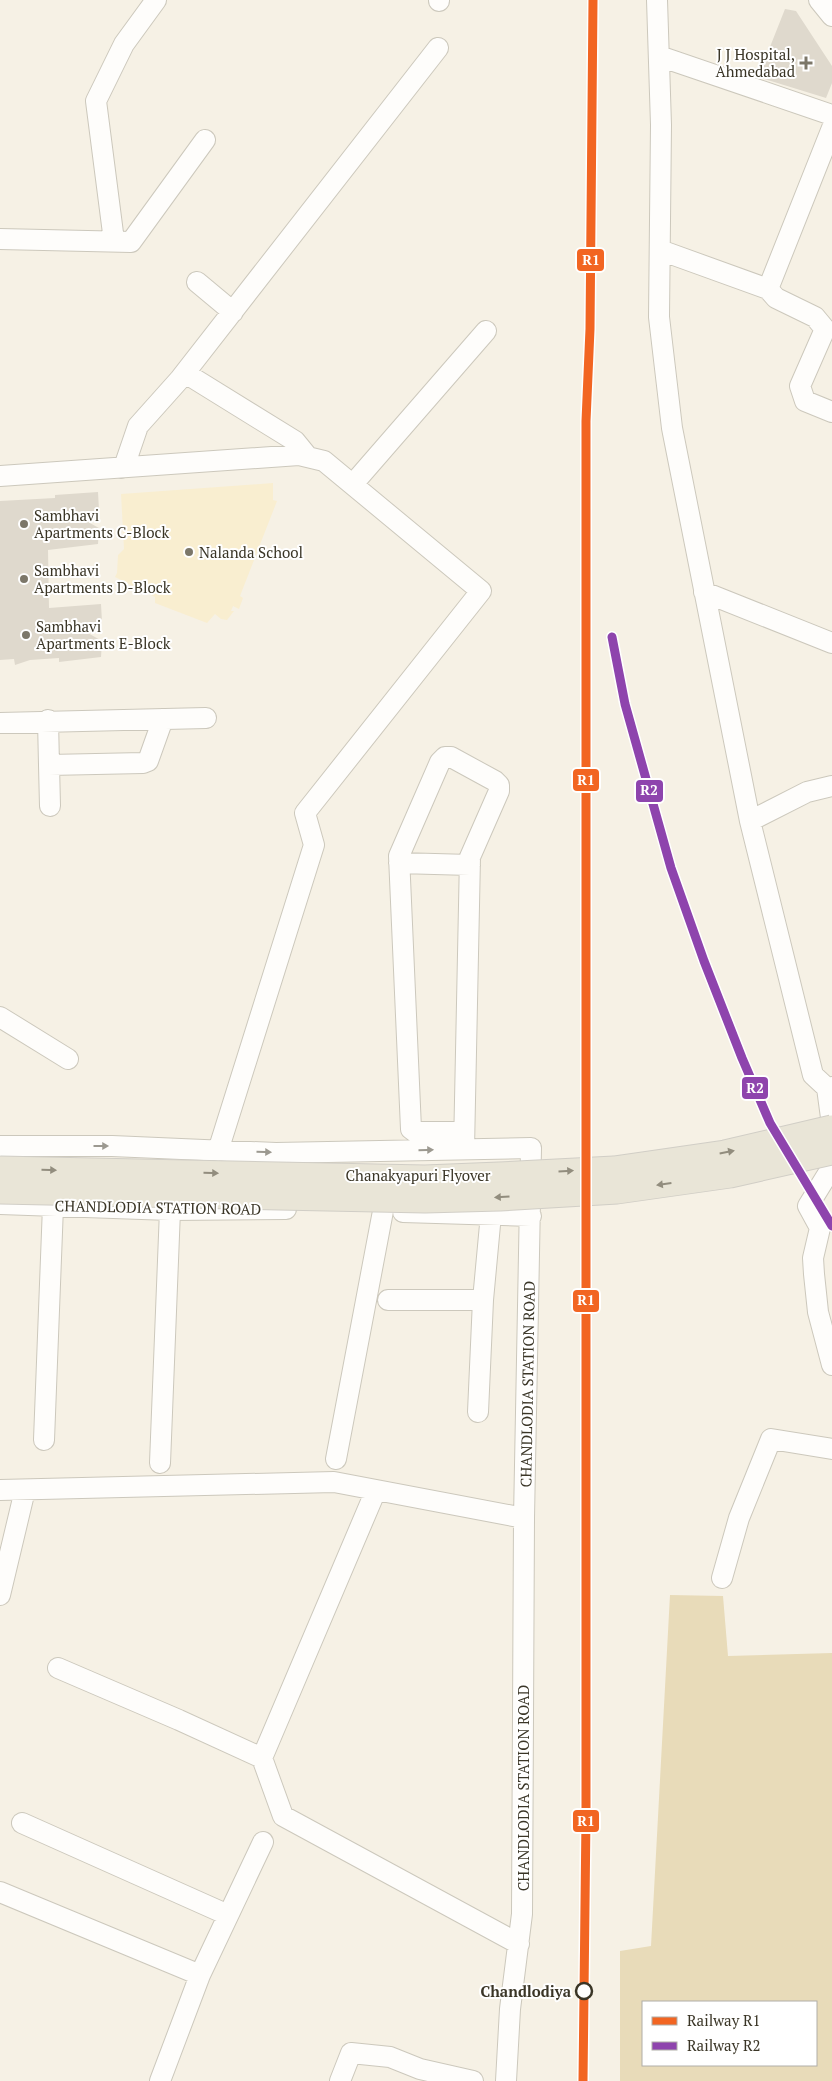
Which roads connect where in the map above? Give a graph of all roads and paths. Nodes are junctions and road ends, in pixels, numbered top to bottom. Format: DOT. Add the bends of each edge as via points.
graph roads {
  1 [pos="156,0"];
  2 [pos="657,0"];
  3 [pos="819,0"];
  4 [pos="832,16"];
  5 [pos="438,48"];
  6 [pos="659,56"];
  7 [pos="832,115"];
  8 [pos="832,128"];
  9 [pos="206,140"];
  10 [pos="0,239"];
  11 [pos="114,241"];
  12 [pos="660,250"];
  13 [pos="197,282"];
  14 [pos="768,289"];
  15 [pos="233,312"];
  16 [pos="486,331"];
  17 [pos="185,373"];
  18 [pos="832,412"];
  19 [pos="308,457"];
  20 [pos="121,468"];
  21 [pos="0,476"];
  22 [pos="353,484"];
  23 [pos="704,592"];
  24 [pos="832,643"];
  25 [pos="206,718"];
  26 [pos="163,719"];
  27 [pos="48,720"];
  28 [pos="0,723"];
  29 [pos="48,765"];
  30 [pos="832,786"];
  31 [pos="50,806"];
  32 [pos="750,821"];
  33 [pos="399,863"];
  34 [pos="470,865"];
  35 [pos="0,1017"];
  36 [pos="68,1059"];
  37 [pos="830,1087"];
  38 [pos="832,1127"];
  39 [pos="464,1140"];
  40 [pos="0,1146"];
  41 [pos="218,1152"];
  42 [pos="832,1152"];
  43 [pos="832,1167"];
  44 [pos="0,1169"];
  45 [pos="0,1191"];
  46 [pos="0,1204"];
  47 [pos="53,1206"];
  48 [pos="170,1210"];
  49 [pos="383,1211"];
  50 [pos="491,1214"];
  51 [pos="530,1216"];
  52 [pos="388,1300"];
  53 [pos="483,1300"];
  54 [pos="832,1365"];
  55 [pos="478,1412"];
  56 [pos="44,1440"];
  57 [pos="832,1449"];
  58 [pos="336,1459"];
  59 [pos="160,1463"];
  60 [pos="0,1490"];
  61 [pos="25,1490"];
  62 [pos="376,1490"];
  63 [pos="524,1518"];
  64 [pos="722,1578"];
  65 [pos="0,1595"];
  66 [pos="58,1668"];
  67 [pos="262,1758"];
  68 [pos="22,1823"];
  69 [pos="262,1842"];
  70 [pos="0,1892"];
  71 [pos="228,1915"];
  72 [pos="519,1944"];
  73 [pos="200,1976"];
  74 [pos="160,2081"];
  75 [pos="340,2081"];
  76 [pos="473,2081"];
  77 [pos="506,2081"];
  1 -- 11 [label="street" via="124,44 96,101"];
  2 -- 6 [label="street"];
  3 -- 4 [label="street"];
  5 -- 15 [label="street"];
  6 -- 7 [label="street"];
  6 -- 12 [label="street"];
  8 -- 14 [label="street"];
  9 -- 11 [label="street" via="131,242"];
  10 -- 11 [label="street"];
  12 -- 14 [label="street"];
  12 -- 23 [label="street" via="659,317 672,428"];
  13 -- 15 [label="street"];
  14 -- 18 [label="street" via="776,298 815,317 825,329 800,386 805,401"];
  15 -- 17 [label="street"];
  16 -- 22 [label="street"];
  17 -- 19 [label="street" via="295,441"];
  17 -- 20 [label="street" via="138,426"];
  19 -- 20 [label="street" via="299,455"];
  19 -- 22 [label="street" via="324,460"];
  20 -- 21 [label="street"];
  22 -- 41 [label="street" via="481,591 305,813 314,845"];
  23 -- 24 [label="street"];
  23 -- 32 [label="street"];
  25 -- 26 [label="street"];
  26 -- 27 [label="street"];
  26 -- 29 [label="street" via="148,761"];
  27 -- 28 [label="street"];
  27 -- 29 [label="street"];
  29 -- 31 [label="street"];
  30 -- 32 [label="street" via="807,792"];
  32 -- 37 [label="street" via="813,1075"];
  33 -- 34 [label="street"];
  33 -- 34 [label="street" via="399,856 445,756 499,785 470,857"];
  33 -- 39 [label="street" via="411,1129"];
  34 -- 39 [label="street"];
  35 -- 36 [label="street"];
  37 -- 38 [label="street"];
  44 -- 38 [label="main road, Chanakyapuri Flyover, one-way, bridge" via="425,1178 538,1173 614,1169 726,1153"];
  41 -- 39 [label="street, one-way" via="276,1153"];
  39 -- 51 [label="street" via="531,1148"];
  40 -- 41 [label="street, one-way" via="112,1146"];
  42 -- 45 [label="main road, Chanakyapuri Flyover, one-way, bridge" via="730,1175 617,1192 500,1198 425,1200"];
  43 -- 54 [label="street" via="808,1206 820,1228 813,1258 818,1312"];
  46 -- 47 [label="street, CHANDLODIA STATION ROAD"];
  47 -- 48 [label="street, CHANDLODIA STATION ROAD"];
  47 -- 56 [label="street"];
  48 -- 49 [label="street, CHANDLODIA STATION ROAD"];
  48 -- 59 [label="street"];
  49 -- 50 [label="street, CHANDLODIA STATION ROAD"];
  49 -- 58 [label="street"];
  50 -- 51 [label="street, CHANDLODIA STATION ROAD"];
  50 -- 53 [label="street"];
  51 -- 63 [label="street, CHANDLODIA STATION ROAD"];
  52 -- 53 [label="street"];
  53 -- 55 [label="street"];
  57 -- 64 [label="street" via="771,1439 739,1518"];
  60 -- 61 [label="street"];
  61 -- 62 [label="street" via="334,1482"];
  61 -- 65 [label="street"];
  62 -- 63 [label="street"];
  62 -- 67 [label="street"];
  63 -- 72 [label="street, CHANDLODIA STATION ROAD" via="522,1914"];
  66 -- 67 [label="street"];
  67 -- 72 [label="street" via="284,1816"];
  68 -- 71 [label="street"];
  69 -- 71 [label="street"];
  70 -- 73 [label="street"];
  71 -- 73 [label="street"];
  72 -- 77 [label="street, CHANDLODIA STATION ROAD" via="510,2009"];
  73 -- 74 [label="street"];
  75 -- 76 [label="street" via="351,2053 390,2057 420,2069"];
}
